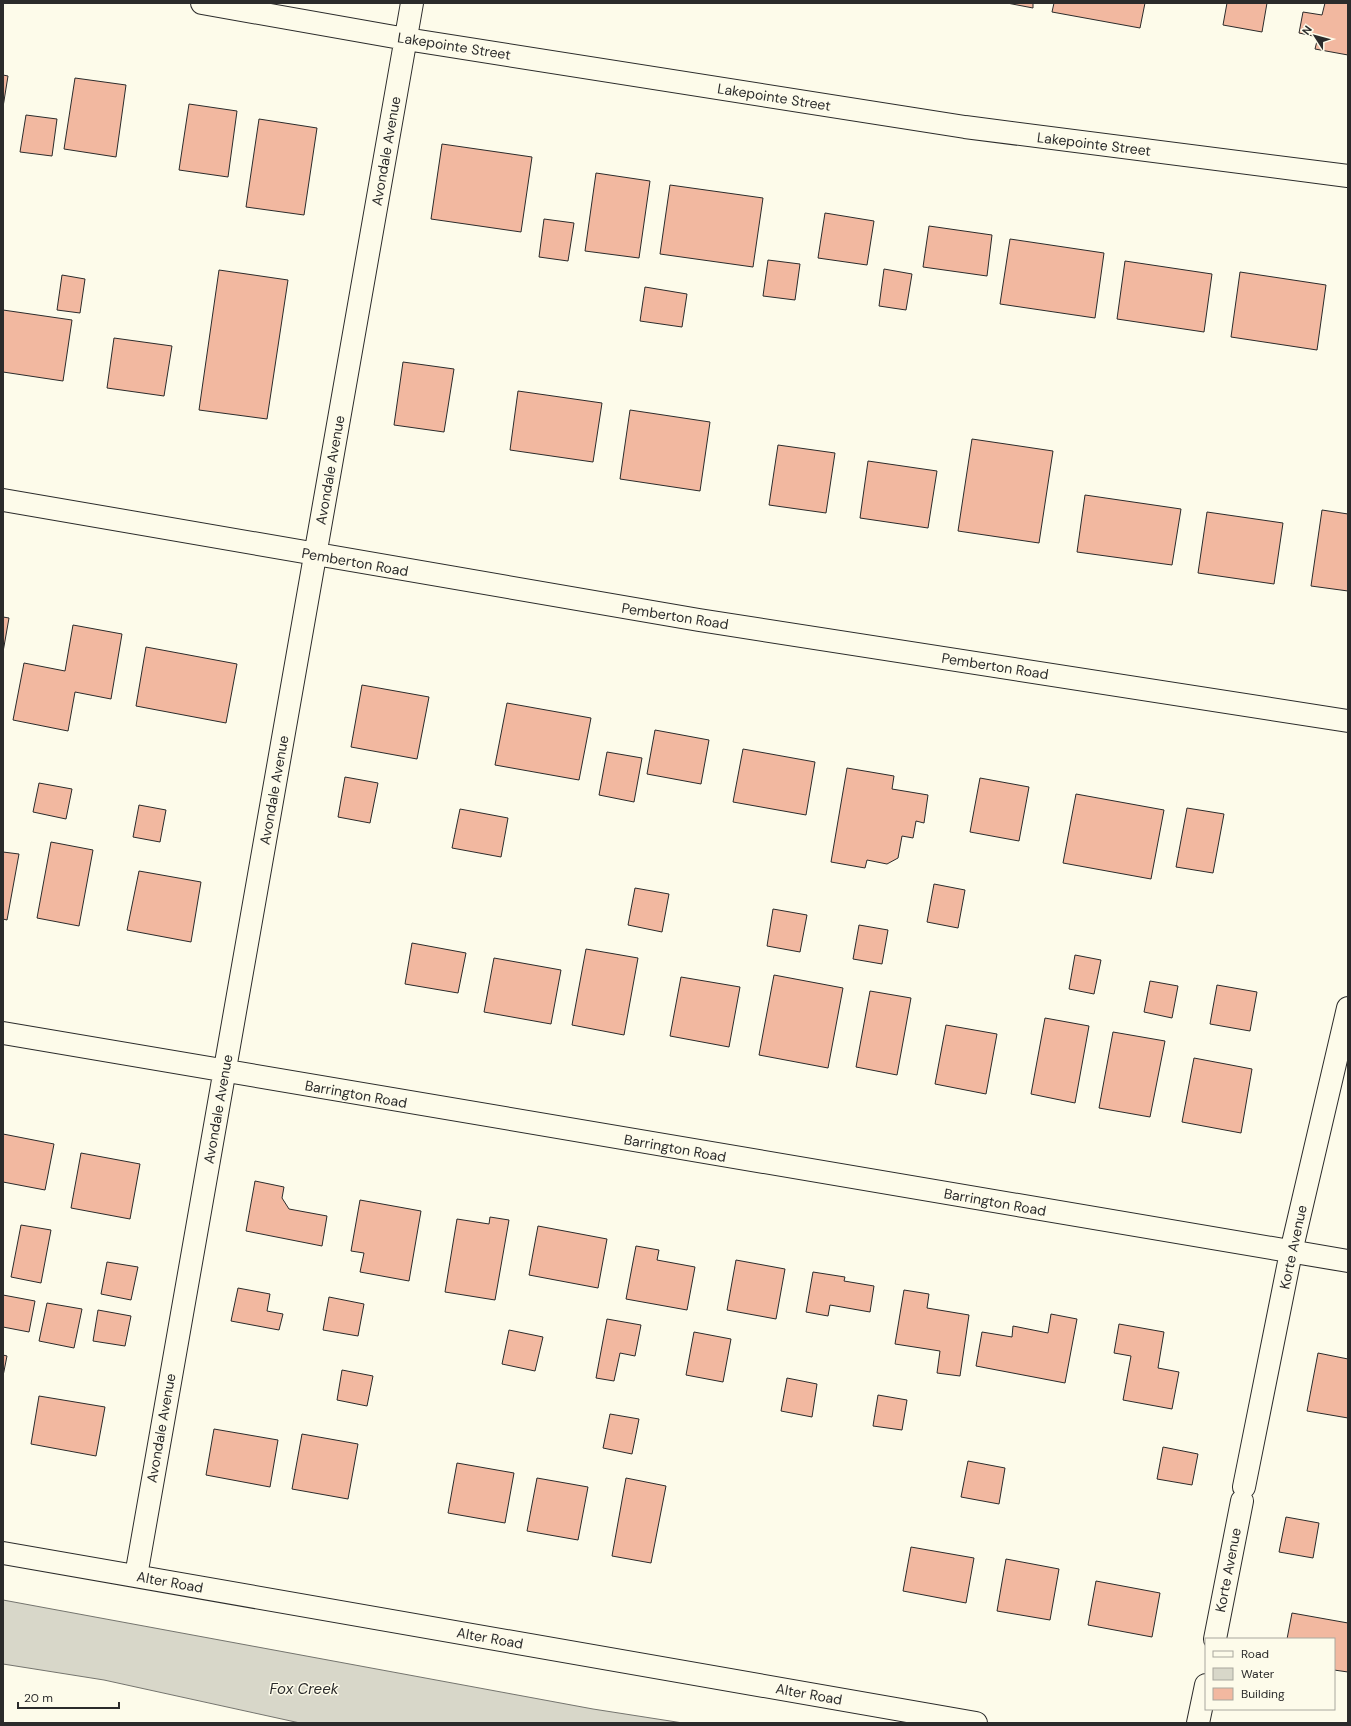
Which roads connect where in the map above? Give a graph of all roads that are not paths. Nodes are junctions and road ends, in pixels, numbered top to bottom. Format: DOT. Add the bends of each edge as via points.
graph roads {
  1 [pos="202,3"];
  2 [pos="412,3"];
  3 [pos="406,38"];
  4 [pos="1348,176"];
  5 [pos="3,500"];
  6 [pos="315,555"];
  7 [pos="1348,721"];
  8 [pos="1348,1008"];
  9 [pos="3,1033"];
  10 [pos="225,1072"];
  11 [pos="1291,1252"];
  12 [pos="1348,1261"];
  13 [pos="3,1553"];
  14 [pos="136,1576"];
  15 [pos="1215,1638"];
  16 [pos="1205,1690"];
  17 [pos="976,1723"];
  18 [pos="1198,1723"];
  1 -- 3 [label="street, Lakepointe Street"];
  2 -- 3 [label="street, Avondale Avenue"];
  3 -- 4 [label="street, Lakepointe Street" via="965,127"];
  3 -- 6 [label="street, Avondale Avenue"];
  5 -- 6 [label="street, Pemberton Road"];
  6 -- 7 [label="street, Pemberton Road" via="699,620"];
  6 -- 10 [label="street, Avondale Avenue"];
  8 -- 11 [label="street, Korte Avenue"];
  9 -- 10 [label="street, Barrington Road"];
  10 -- 11 [label="street, Barrington Road"];
  10 -- 14 [label="street, Avondale Avenue"];
  11 -- 12 [label="street, Barrington Road"];
  11 -- 15 [label="street, Korte Avenue"];
  13 -- 14 [label="street, Alter Road"];
  14 -- 17 [label="street, Alter Road"];
  16 -- 18 [label="street"];
}
